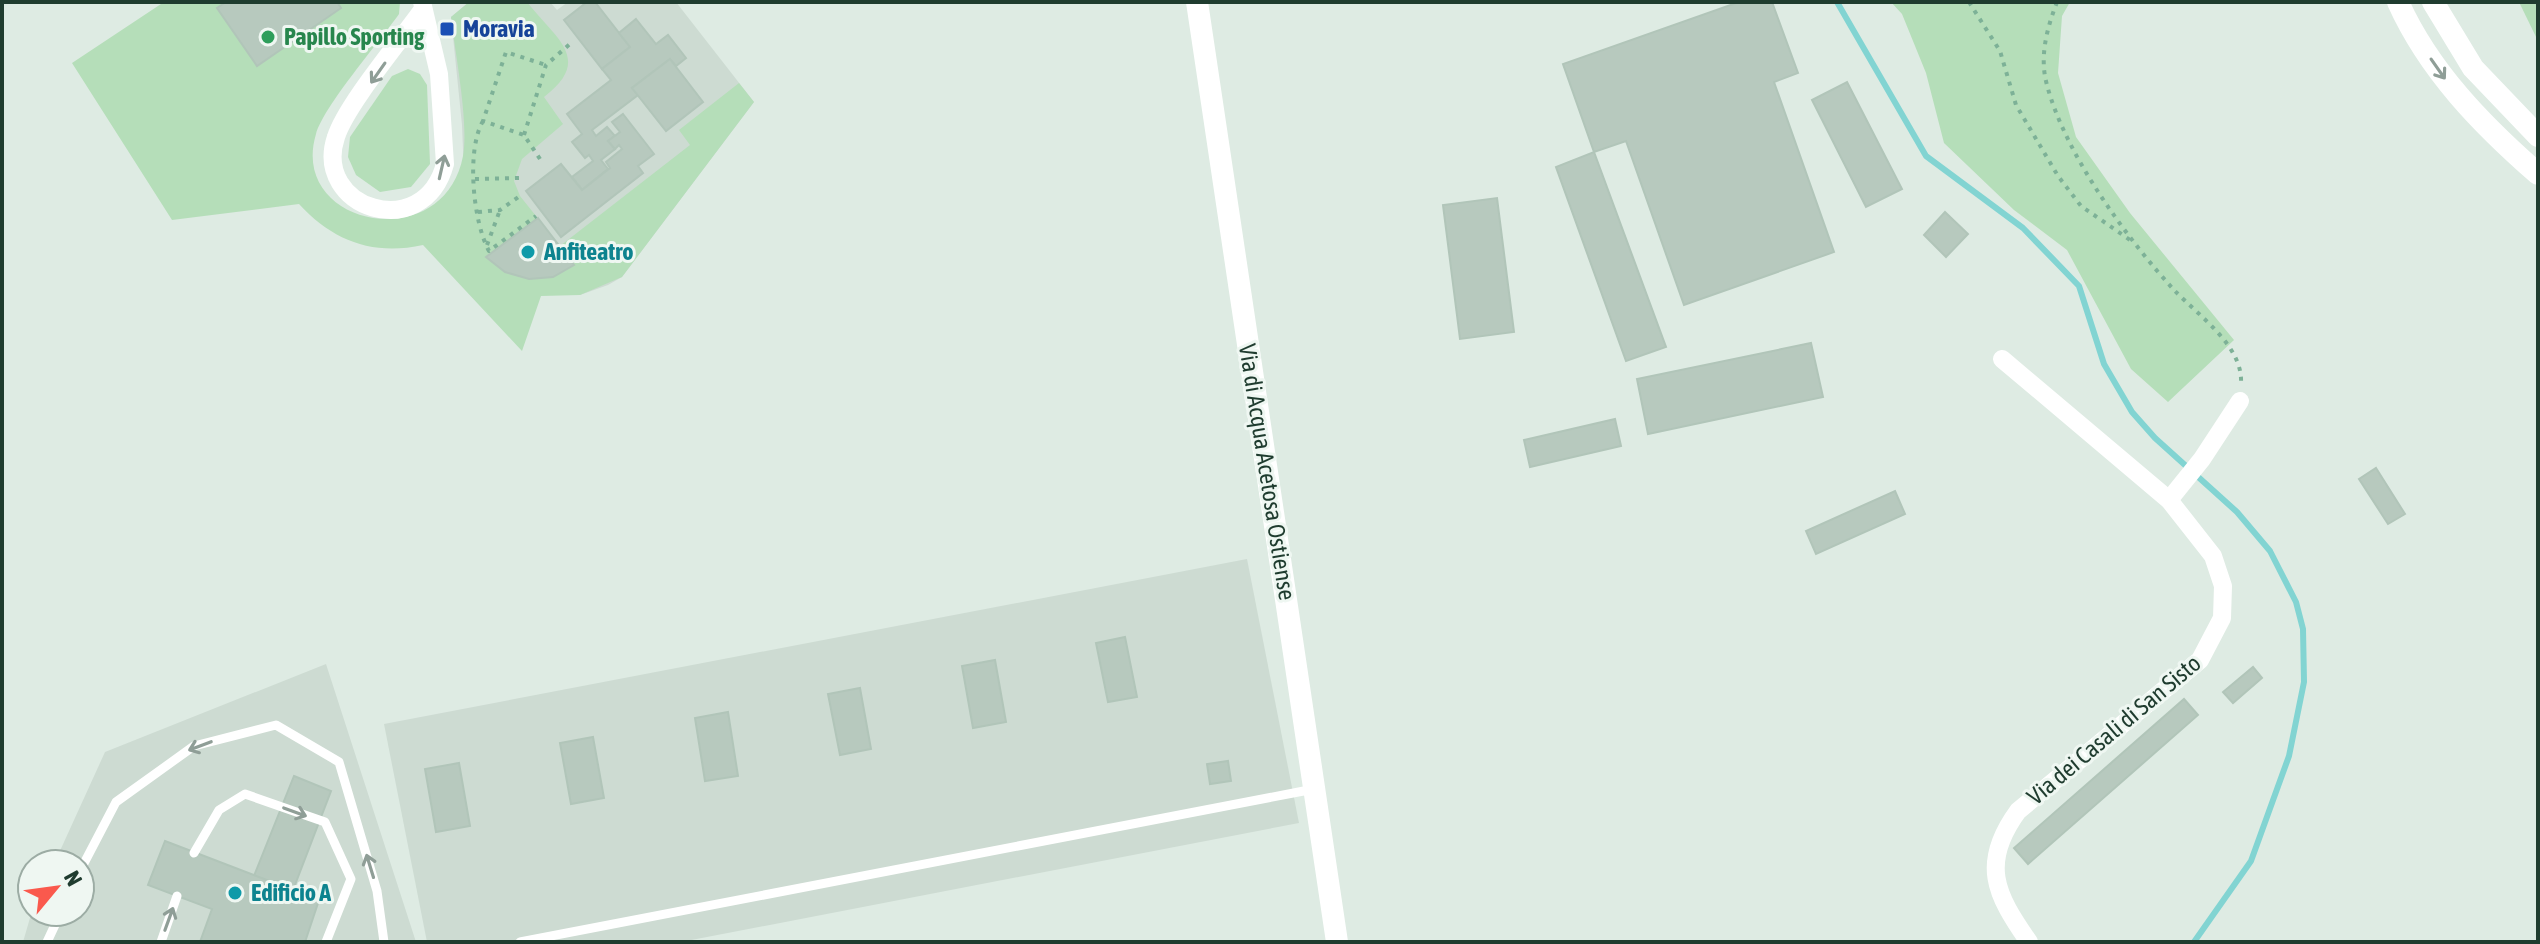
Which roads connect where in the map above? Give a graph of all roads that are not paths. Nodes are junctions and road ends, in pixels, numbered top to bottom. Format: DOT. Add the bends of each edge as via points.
graph roads {
  1 [pos="1197,2"];
  2 [pos="2398,2"];
  3 [pos="2433,2"];
  4 [pos="423,5"];
  5 [pos="2538,136"];
  6 [pos="2538,174"];
  7 [pos="2002,359"];
  8 [pos="2240,401"];
  9 [pos="2169,500"];
  10 [pos="1314,789"];
  11 [pos="92,848"];
  12 [pos="194,853"];
  13 [pos="177,896"];
  14 [pos="161,942"];
  15 [pos="326,942"];
  16 [pos="384,942"];
  17 [pos="520,942"];
  18 [pos="1337,942"];
  19 [pos="2029,942"];
  1 -- 10 [label="street, Via di Acqua Acetosa Ostiense"];
  2 -- 6 [label="street, one-way" via="2462,100"];
  3 -- 5 [label="street" via="2473,68"];
  4 -- 4 [label="street, one-way" via="342,124 333,147 335,171 347,192 366,207 404,209 427,197 445,164 439,74"];
  7 -- 9 [label="street, Via dei Casali di San Sisto"];
  8 -- 9 [label="street"];
  9 -- 19 [label="street, Via dei Casali di San Sisto" via="2194,527 2220,571 2224,603 2217,634 2188,672 2018,811 2004,830 1994,875 2000,898"];
  10 -- 17 [label="lane"];
  10 -- 18 [label="street, Via di Acqua Acetosa Ostiense"];
  16 -- 11 [label="lane, one-way" via="377,891 339,762 276,725 194,746 116,802"];
  12 -- 15 [label="lane, one-way" via="219,810 245,794 325,822 351,879"];
  14 -- 13 [label="lane, one-way"];
}
